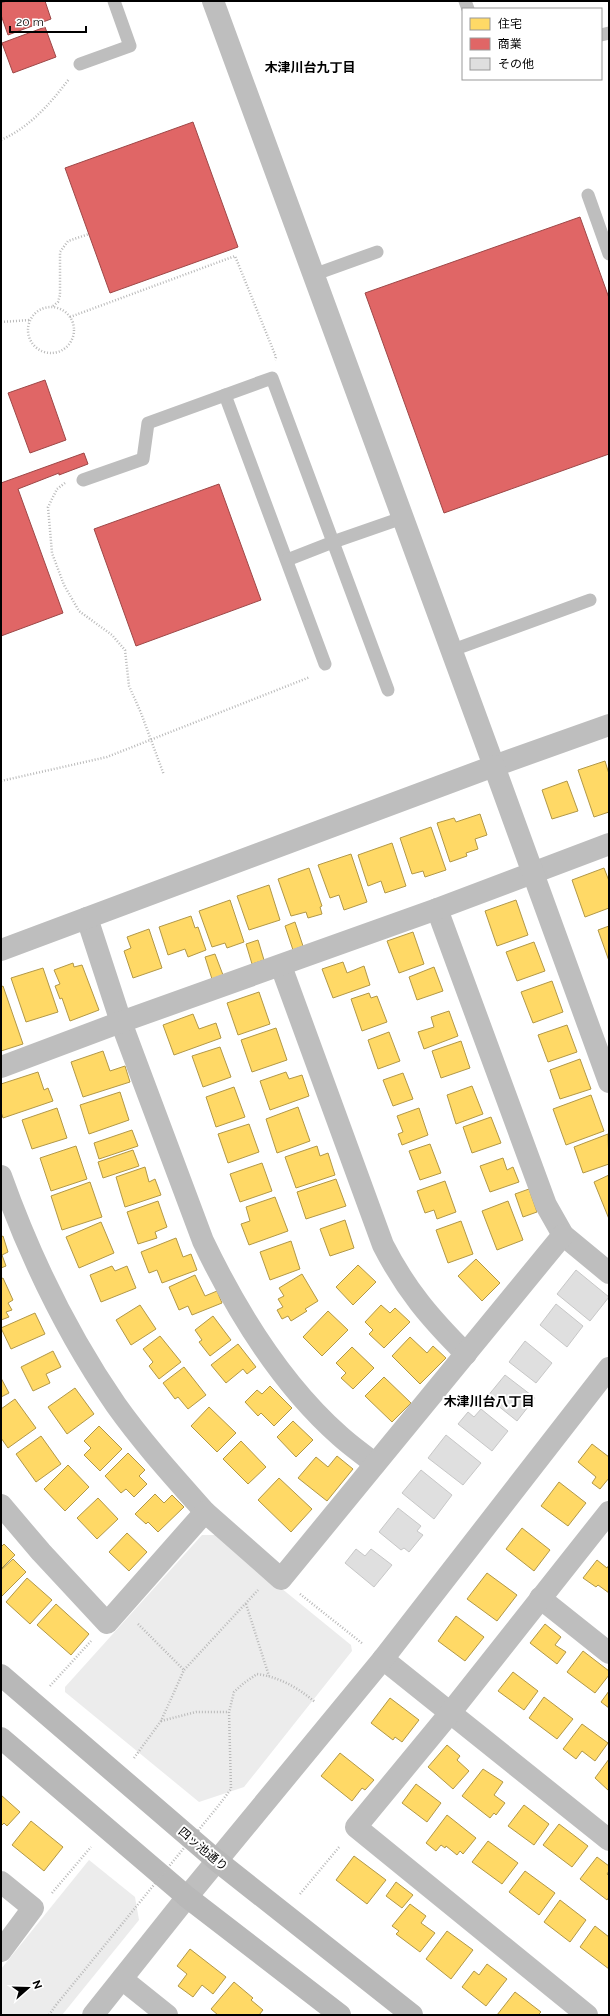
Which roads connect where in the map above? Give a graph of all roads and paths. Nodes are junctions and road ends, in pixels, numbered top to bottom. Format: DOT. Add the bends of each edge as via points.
graph roads {
  1 [pos="114,1"];
  2 [pos="213,1"];
  3 [pos="80,64"];
  4 [pos="1,140"];
  5 [pos="588,195"];
  6 [pos="89,234"];
  7 [pos="376,252"];
  8 [pos="609,254"];
  9 [pos="312,275"];
  10 [pos="52,306"];
  11 [pos="70,317"];
  12 [pos="30,320"];
  13 [pos="1,322"];
  14 [pos="272,378"];
  15 [pos="225,396"];
  16 [pos="83,480"];
  17 [pos="402,518"];
  18 [pos="333,542"];
  19 [pos="287,560"];
  20 [pos="590,600"];
  21 [pos="450,651"];
  22 [pos="325,664"];
  23 [pos="388,690"];
  24 [pos="609,725"];
  25 [pos="151,739"];
  26 [pos="494,766"];
  27 [pos="164,775"];
  28 [pos="1,781"];
  29 [pos="609,844"];
  30 [pos="532,872"];
  31 [pos="437,910"];
  32 [pos="87,918"];
  33 [pos="1,950"];
  34 [pos="281,966"];
  35 [pos="121,1022"];
  36 [pos="1,1067"];
  37 [pos="609,1082"];
  38 [pos="1,1176"];
  39 [pos="563,1235"];
  40 [pos="609,1273"];
  41 [pos="466,1354"];
  42 [pos="609,1368"];
  43 [pos="375,1464"];
  44 [pos="1,1505"];
  45 [pos="205,1512"];
  46 [pos="609,1512"];
  47 [pos="277,1576"];
  48 [pos="540,1598"];
  49 [pos="246,1604"];
  50 [pos="114,1615"];
  51 [pos="609,1653"];
  52 [pos="382,1659"];
  53 [pos="184,1670"];
  54 [pos="1,1675"];
  55 [pos="269,1676"];
  56 [pos="47,1690"];
  57 [pos="314,1702"];
  58 [pos="229,1712"];
  59 [pos="450,1714"];
  60 [pos="161,1721"];
  61 [pos="1,1738"];
  62 [pos="132,1760"];
  63 [pos="356,1827"];
  64 [pos="609,1840"];
  65 [pos="91,1847"];
  66 [pos="216,1860"];
  67 [pos="1,1882"];
  68 [pos="300,1894"];
  69 [pos="187,1896"];
  70 [pos="33,1908"];
  71 [pos="1,1951"];
  72 [pos="122,1979"];
  73 [pos="49,2015"];
  74 [pos="93,2015"];
  75 [pos="167,2015"];
  76 [pos="340,2015"];
  77 [pos="412,2015"];
  78 [pos="586,2015"];
  1 -- 3 [label="lane" via="130,46"];
  2 -- 9 [label="street"];
  3 -- 4 [label="path" via="34,119"];
  5 -- 8 [label="lane"];
  6 -- 10 [label="path" via="68,241 62,248 60,295 58,302"];
  7 -- 9 [label="lane"];
  9 -- 17 [label="street"];
  10 -- 11 [label="path" via="61,308"];
  10 -- 12 [label="path" via="43,308"];
  11 -- 12 [label="path" via="75,331 73,340 60,352 51,353 34,346 29,334"];
  11 -- 14 [label="path" via="235,256 276,357"];
  12 -- 13 [label="path"];
  14 -- 15 [label="lane"];
  14 -- 18 [label="lane"];
  15 -- 16 [label="lane" via="148,423 143,459"];
  15 -- 19 [label="lane"];
  16 -- 25 [label="path" via="71,479 57,489 51,498 48,522 52,553 64,585 79,611 112,635 125,650 129,686"];
  17 -- 18 [label="lane"];
  17 -- 21 [label="street"];
  18 -- 19 [label="lane"];
  18 -- 23 [label="lane"];
  19 -- 22 [label="lane"];
  20 -- 21 [label="lane"];
  21 -- 26 [label="street"];
  22 -- 25 [label="path" via="318,674"];
  24 -- 26 [label="street"];
  25 -- 27 [label="path"];
  25 -- 28 [label="path" via="107,757"];
  26 -- 30 [label="street"];
  26 -- 32 [label="street"];
  29 -- 30 [label="street"];
  30 -- 31 [label="street"];
  30 -- 37 [label="street"];
  31 -- 34 [label="street"];
  31 -- 39 [label="street" via="546,1205"];
  32 -- 33 [label="street"];
  32 -- 35 [label="street"];
  34 -- 35 [label="street"];
  34 -- 41 [label="street" via="383,1245 422,1309"];
  35 -- 36 [label="street"];
  35 -- 43 [label="street" via="203,1241 220,1276 260,1342 311,1406 339,1435"];
  38 -- 45 [label="street" via="39,1273 87,1362 145,1442"];
  39 -- 40 [label="street"];
  39 -- 41 [label="street"];
  41 -- 43 [label="street"];
  42 -- 52 [label="street"];
  43 -- 47 [label="street"];
  44 -- 50 [label="street" via="41,1552"];
  45 -- 47 [label="street"];
  45 -- 50 [label="street"];
  46 -- 48 [label="street"];
  47 -- 49 [label="path"];
  47 -- 52 [label="path"];
  48 -- 51 [label="street"];
  48 -- 59 [label="street"];
  49 -- 53 [label="path"];
  49 -- 55 [label="path"];
  50 -- 53 [label="path"];
  50 -- 56 [label="path"];
  52 -- 59 [label="street"];
  52 -- 66 [label="street"];
  53 -- 60 [label="path"];
  54 -- 66 [label="main road, 四ッ池通り"];
  55 -- 57 [label="path" via="287,1682"];
  55 -- 58 [label="path" via="257,1674 244,1683 234,1692"];
  58 -- 60 [label="path" via="196,1712"];
  58 -- 73 [label="path, bridge" via="231,1789"];
  59 -- 63 [label="street"];
  59 -- 64 [label="street"];
  60 -- 62 [label="path"];
  61 -- 69 [label="main road"];
  63 -- 68 [label="path"];
  63 -- 78 [label="street"];
  65 -- 70 [label="path" via="45,1902"];
  66 -- 69 [label="street"];
  66 -- 77 [label="main road, 四ッ池通り"];
  67 -- 70 [label="street"];
  69 -- 72 [label="street"];
  69 -- 76 [label="main road"];
  70 -- 71 [label="street"];
  72 -- 74 [label="street"];
  72 -- 75 [label="street"];
}
